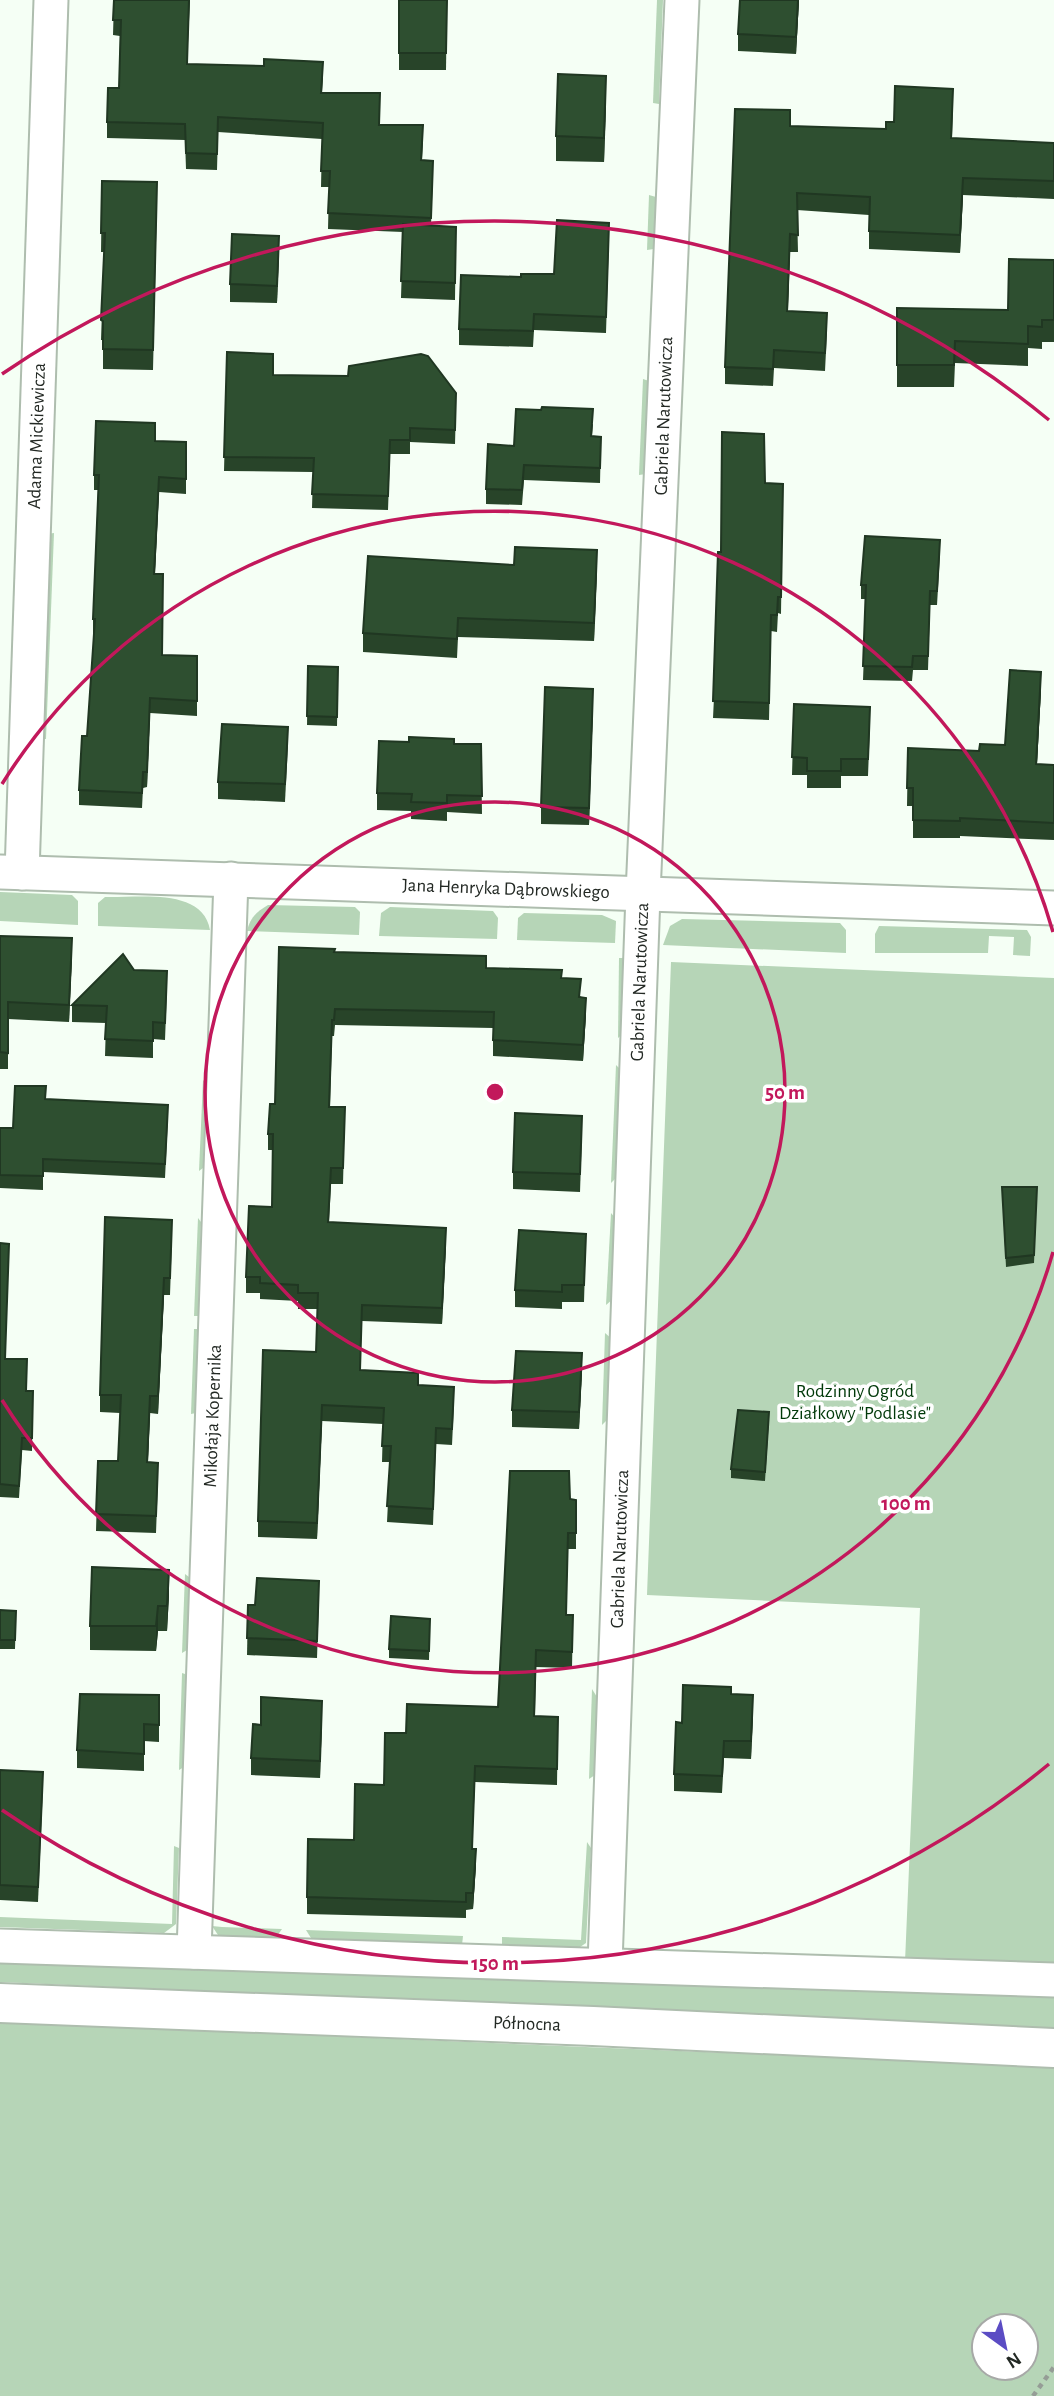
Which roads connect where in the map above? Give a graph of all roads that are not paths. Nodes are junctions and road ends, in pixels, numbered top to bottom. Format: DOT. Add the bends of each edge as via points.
graph roads {
  1 [pos="51,0"];
  2 [pos="682,0"];
  3 [pos="11,872"];
  4 [pos="231,879"];
  5 [pos="643,894"];
  6 [pos="1054,908"];
  7 [pos="0,1946"];
  8 [pos="194,1952"];
  9 [pos="605,1964"];
  10 [pos="1054,1980"];
  11 [pos="0,2003"];
  12 [pos="1054,2048"];
  1 -- 3 [label="street, Adama Mickiewicza"];
  2 -- 5 [label="street, Gabriela Narutowicza"];
  3 -- 4 [label="street, Jana Henryka Dąbrowskiego"];
  4 -- 5 [label="street, Jana Henryka Dąbrowskiego"];
  4 -- 8 [label="street, Mikołaja Kopernika"];
  5 -- 6 [label="street, Jana Henryka Dąbrowskiego"];
  5 -- 9 [label="street, Gabriela Narutowicza"];
  7 -- 8 [label="street"];
  8 -- 9 [label="street"];
  9 -- 10 [label="street"];
  11 -- 12 [label="main road, Północna"];
}
